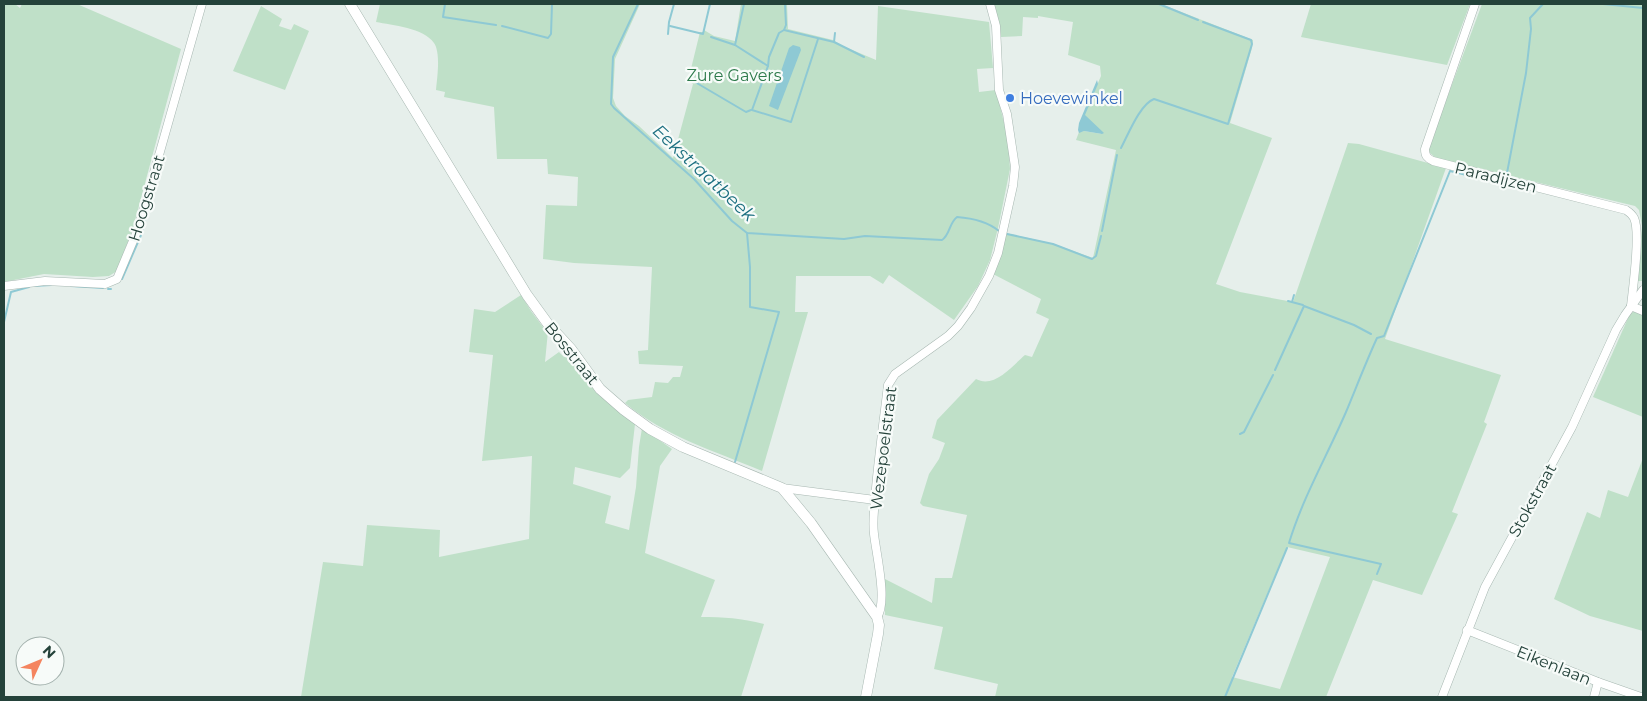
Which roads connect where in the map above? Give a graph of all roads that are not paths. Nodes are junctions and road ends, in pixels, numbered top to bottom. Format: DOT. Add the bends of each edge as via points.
graph roads {
  1 [pos="202,4"];
  2 [pos="350,4"];
  3 [pos="990,4"];
  4 [pos="1475,4"];
  5 [pos="4,286"];
  6 [pos="1643,290"];
  7 [pos="1631,306"];
  8 [pos="1643,311"];
  9 [pos="782,488"];
  10 [pos="875,500"];
  11 [pos="877,617"];
  12 [pos="1467,630"];
  13 [pos="1598,682"];
  14 [pos="866,697"];
  15 [pos="1442,697"];
  16 [pos="1594,697"];
  17 [pos="1641,697"];
  1 -- 5 [label="street, Hoogstraat" via="138,229 118,279 105,284 45,280"];
  2 -- 9 [label="street, Bosstraat" via="527,295 600,389 650,429 683,447"];
  3 -- 10 [label="street, Wezepoelstraat" via="996,26 997,69 1014,167 998,253 989,276 958,326 895,374 888,385"];
  4 -- 7 [label="street, Paradijzen" via="1425,154 1433,161 1626,210 1633,215 1636,254"];
  6 -- 7 [label="street, Stokstraat"];
  7 -- 8 [label="street"];
  7 -- 12 [label="street, Stokstraat" via="1616,330 1572,427 1485,587"];
  9 -- 10 [label="street"];
  9 -- 11 [label="street, Bosstraat" via="811,523"];
  10 -- 11 [label="street, Wezepoelstraat" via="874,534 881,603"];
  11 -- 14 [label="street, Wezepoelstraat" via="878,633"];
  12 -- 13 [label="street, Eikenlaan"];
  12 -- 15 [label="street, Stokstraat"];
  13 -- 16 [label="street"];
  13 -- 17 [label="street, Eikenlaan"];
}
